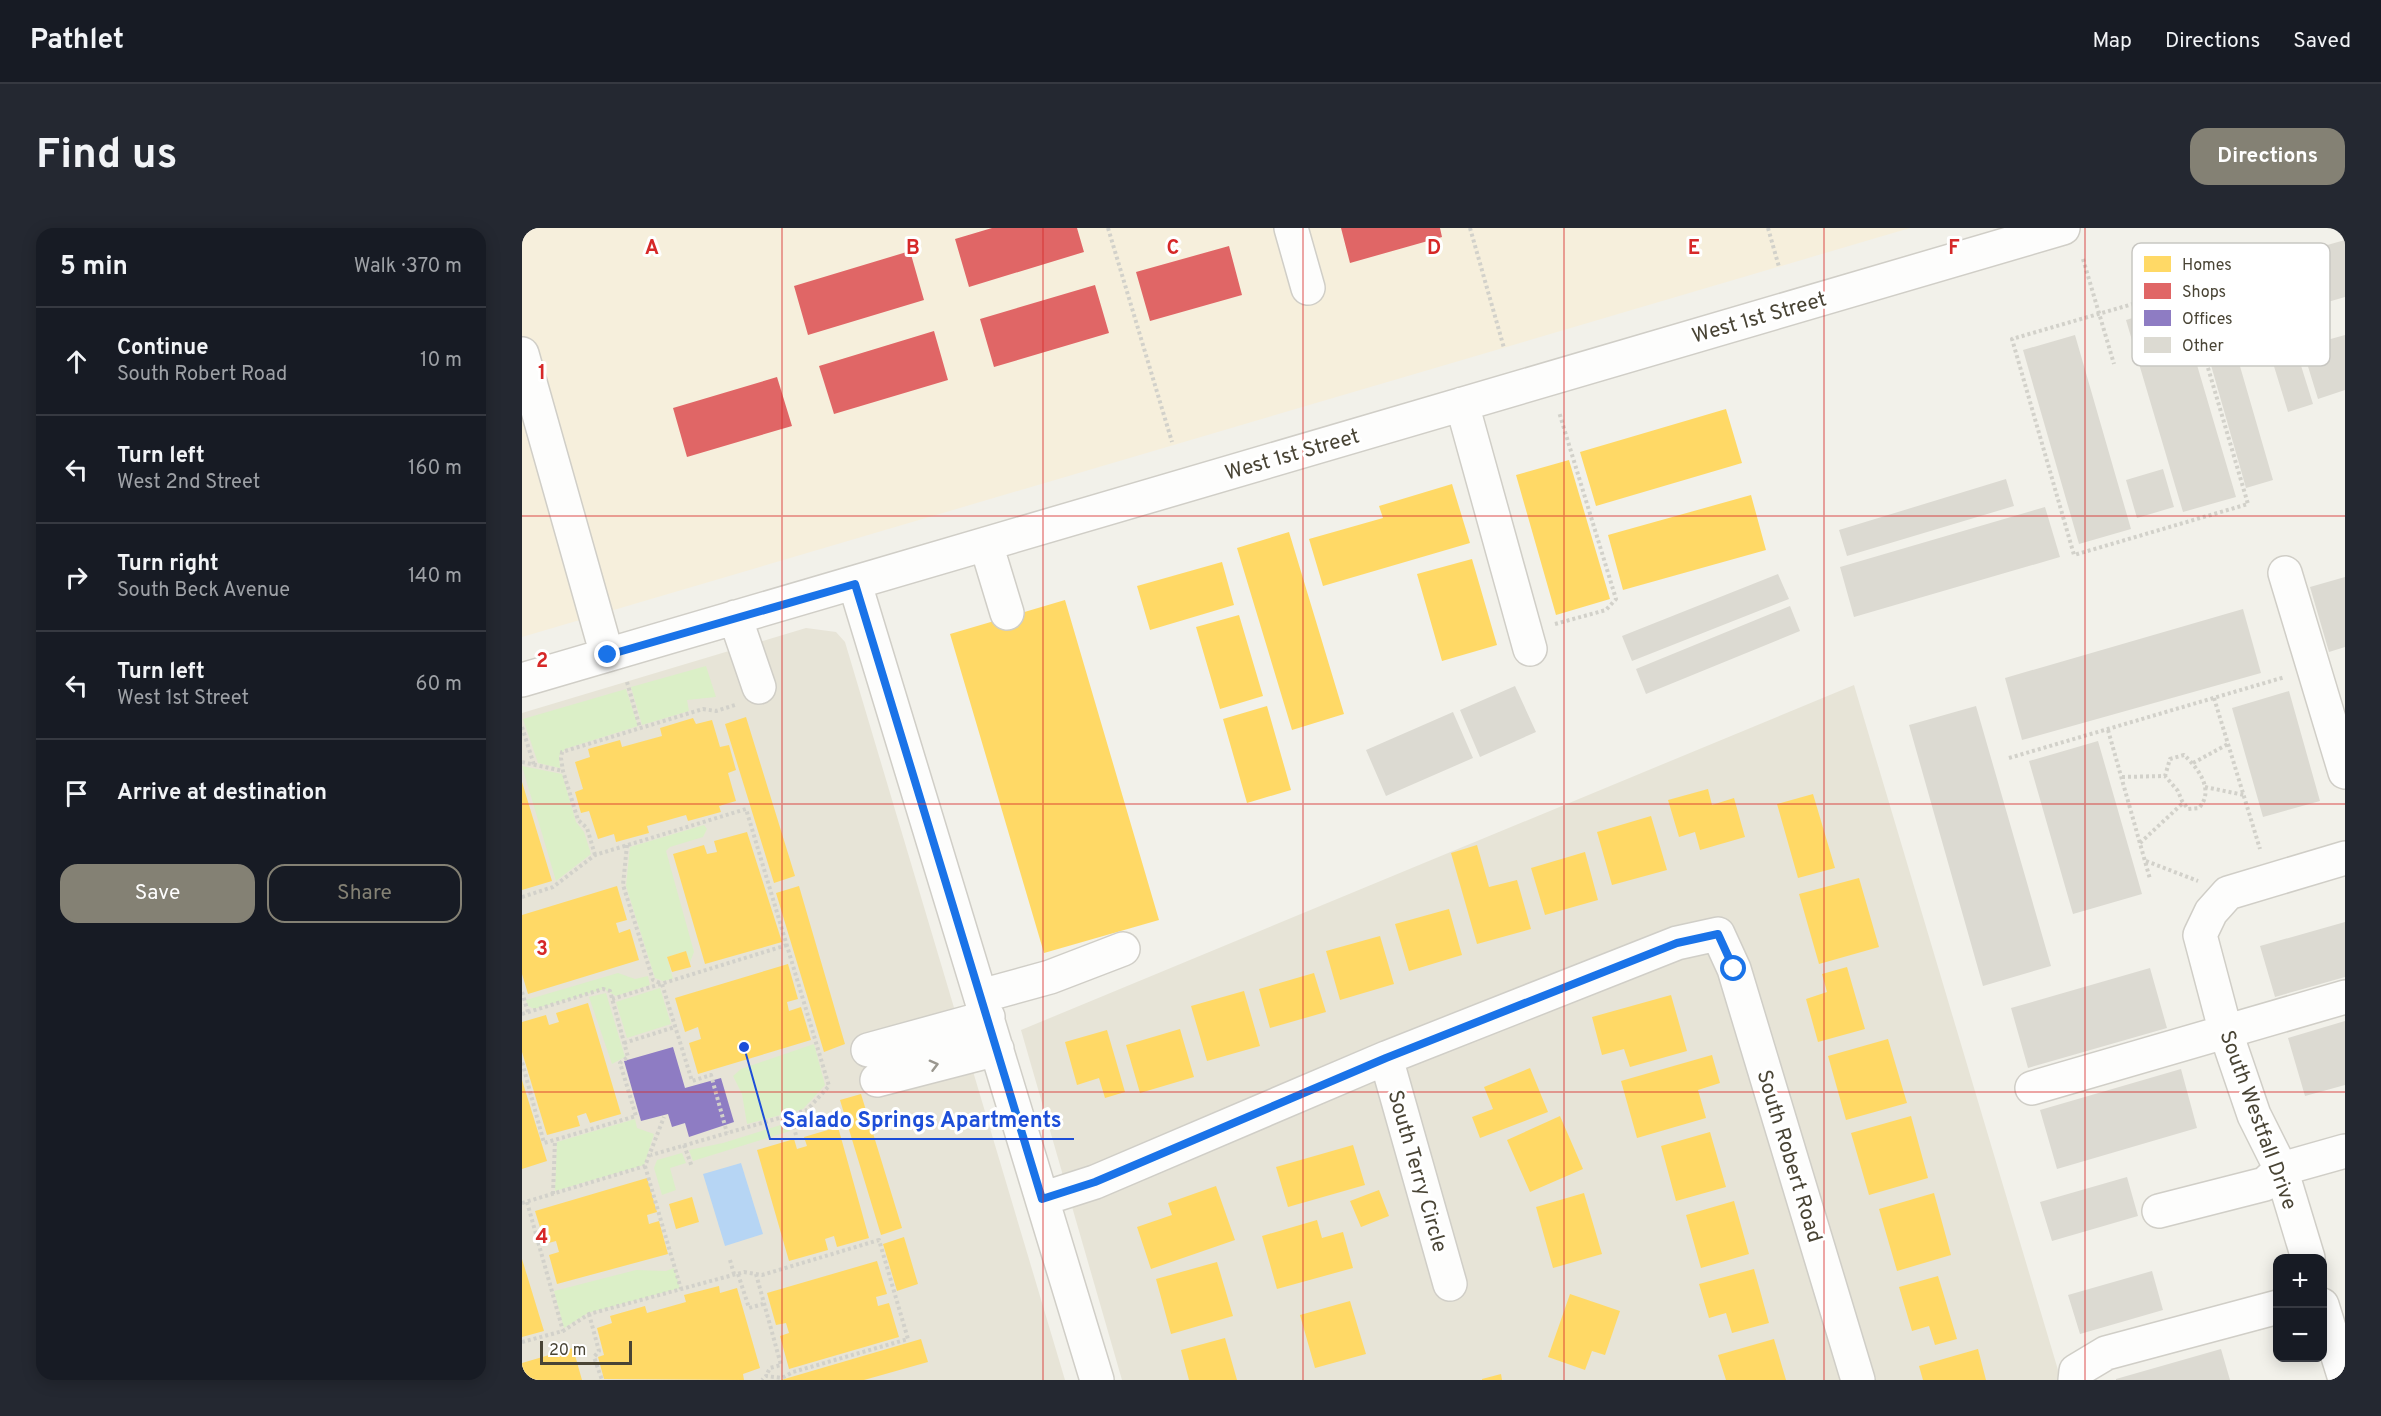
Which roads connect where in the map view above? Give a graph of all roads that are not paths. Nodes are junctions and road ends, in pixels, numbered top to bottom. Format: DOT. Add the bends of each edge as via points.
graph roads {
  1 [pos="1291,228"];
  2 [pos="2063,228"];
  3 [pos="1308,288"];
  4 [pos="522,354"];
  5 [pos="1462,404"];
  6 [pos="986,544"];
  7 [pos="2285,573"];
  8 [pos="855,584"];
  9 [pos="1007,613"];
  10 [pos="735,617"];
  11 [pos="1540,637"];
  12 [pos="608,655"];
  13 [pos="522,680"];
  14 [pos="750,695"];
  15 [pos="2345,772"];
  16 [pos="2345,858"];
  17 [pos="1123,949"];
  18 [pos="2345,997"];
  19 [pos="984,1006"];
  20 [pos="2226,1033"];
  21 [pos="997,1049"];
  22 [pos="1386,1058"];
  23 [pos="2032,1088"];
  24 [pos="2345,1151"];
  25 [pos="2281,1169"];
  26 [pos="1042,1199"];
  27 [pos="2159,1210"];
  28 [pos="2307,1254"];
  29 [pos="1450,1284"];
  30 [pos="2273,1308"];
  31 [pos="2323,1308"];
  32 [pos="2345,1378"];
  33 [pos="1097,1380"];
  34 [pos="1858,1380"];
  35 [pos="2075,1380"];
  1 -- 3 [label="street"];
  2 -- 5 [label="street, West 1st Street"];
  4 -- 12 [label="street"];
  5 -- 6 [label="street, West 1st Street"];
  5 -- 11 [label="street"];
  6 -- 8 [label="street, West 1st Street"];
  6 -- 9 [label="street"];
  7 -- 15 [label="street"];
  8 -- 10 [label="street, West 1st Street"];
  8 -- 19 [label="street"];
  10 -- 12 [label="street, West 1st Street"];
  10 -- 14 [label="street"];
  12 -- 13 [label="street, West 1st Street"];
  16 -- 20 [label="street, South Westfall Drive" via="2228,893 2211,912 2200,934"];
  17 -- 19 [label="street"];
  18 -- 20 [label="street"];
  19 -- 21 [label="street"];
  19 -- 21 [label="street, one-way" via="873,1065"];
  20 -- 23 [label="street"];
  20 -- 25 [label="street, South Westfall Drive" via="2254,1115"];
  21 -- 26 [label="street"];
  22 -- 26 [label="street" via="1095,1182"];
  22 -- 29 [label="street, South Terry Circle"];
  22 -- 34 [label="street, South Robert Road" via="1677,943 1718,934 1734,969"];
  24 -- 25 [label="street"];
  25 -- 27 [label="street" via="2265,1184"];
  25 -- 28 [label="street, South Westfall Drive"];
  26 -- 33 [label="street"];
  30 -- 35 [label="street" via="2106,1353 2076,1371"];
  31 -- 32 [label="street"];
}
